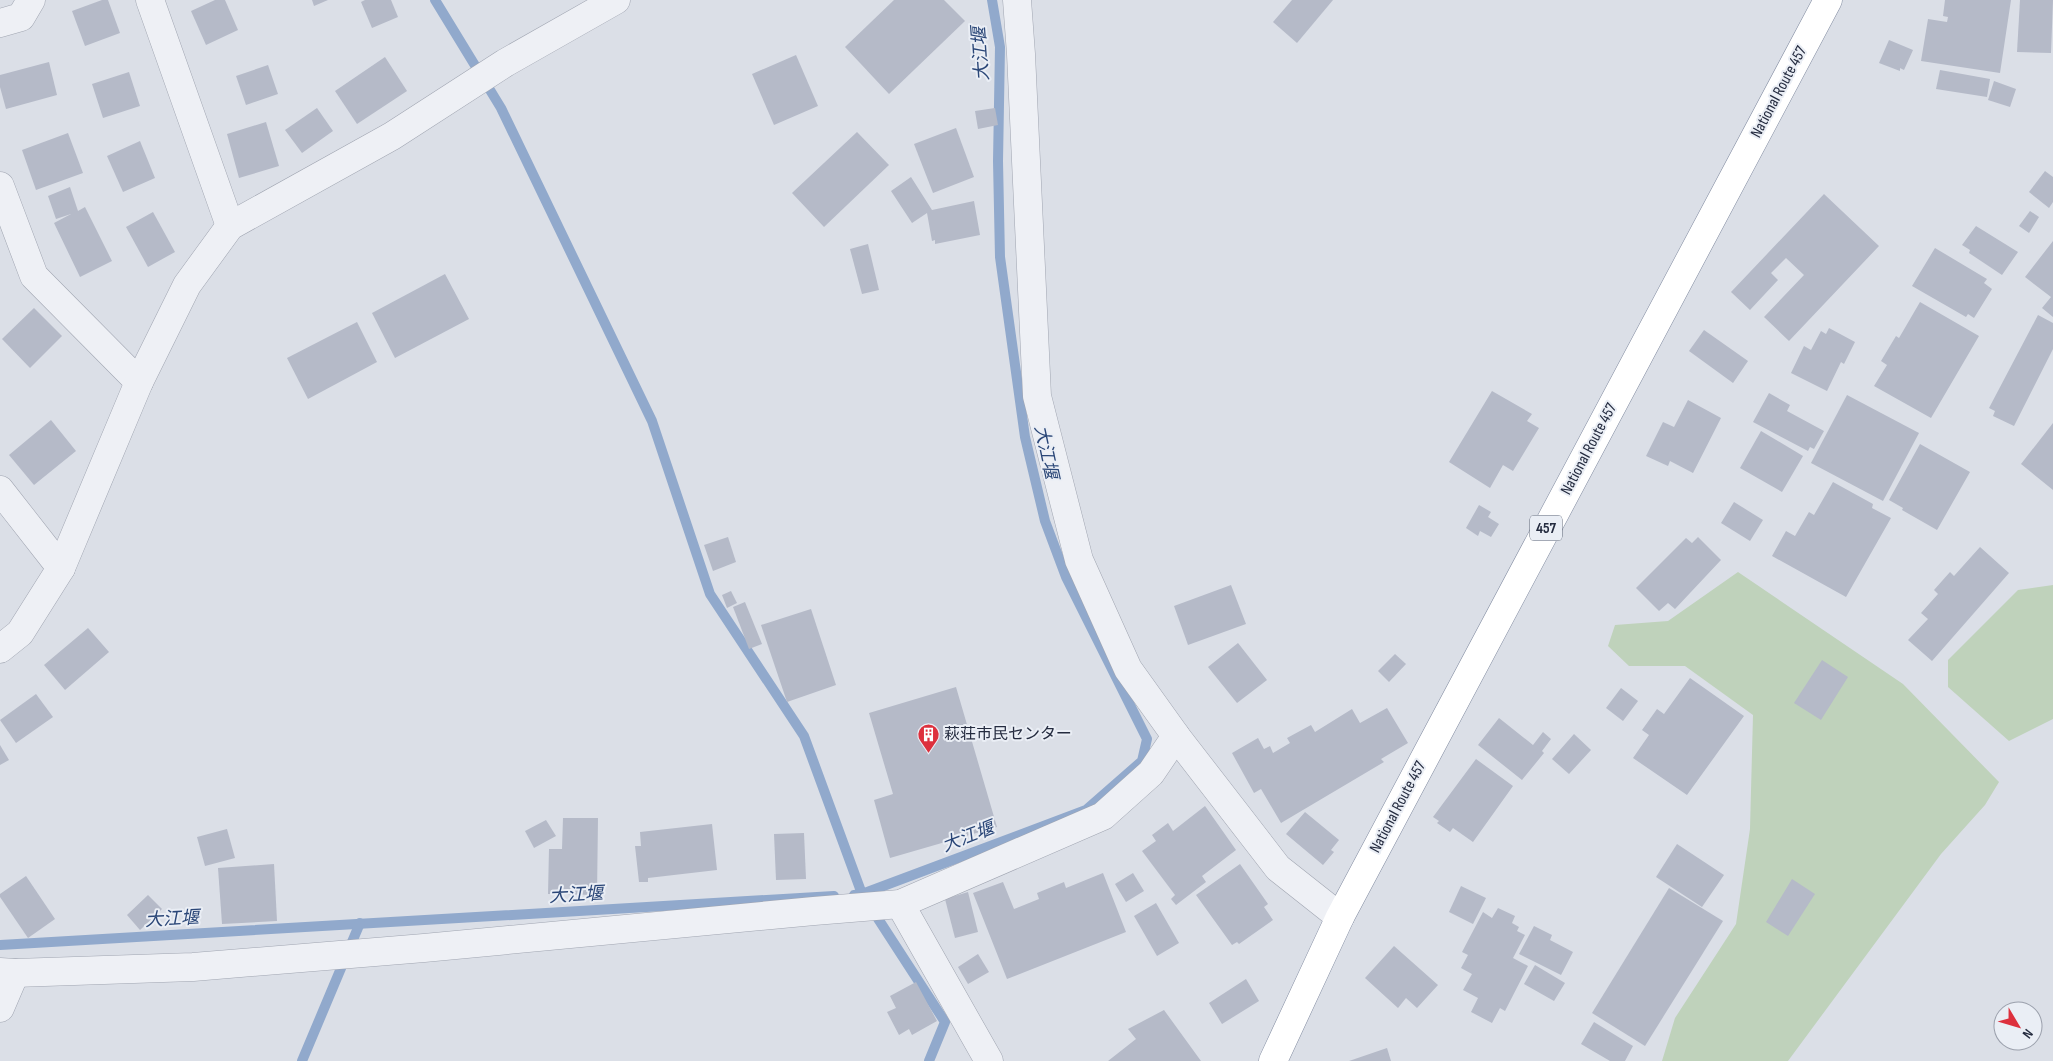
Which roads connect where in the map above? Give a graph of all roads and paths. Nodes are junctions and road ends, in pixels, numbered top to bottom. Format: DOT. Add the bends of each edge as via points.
graph roads {
  1 [pos="32,0"];
  2 [pos="150,0"];
  3 [pos="616,0"];
  4 [pos="1017,0"];
  5 [pos="1828,0"];
  6 [pos="0,23"];
  7 [pos="0,186"];
  8 [pos="230,226"];
  9 [pos="139,382"];
  10 [pos="0,490"];
  11 [pos="61,568"];
  12 [pos="0,649"];
  13 [pos="1176,736"];
  14 [pos="900,904"];
  15 [pos="1340,916"];
  16 [pos="7,973"];
  17 [pos="0,1008"];
  18 [pos="989,1061"];
  19 [pos="1273,1061"];
  1 -- 6 [label="street" via="22,17"];
  2 -- 8 [label="street"];
  3 -- 8 [label="street" via="504,63 392,136"];
  4 -- 13 [label="street" via="1037,396 1079,560 1128,669"];
  5 -- 15 [label="highway, National Route 457 / 457"];
  7 -- 9 [label="street" via="34,276"];
  8 -- 9 [label="street" via="188,286"];
  9 -- 11 [label="street"];
  10 -- 11 [label="street"];
  11 -- 12 [label="street" via="20,633"];
  13 -- 14 [label="street" via="1151,772 1103,816"];
  13 -- 15 [label="street" via="1278,868"];
  14 -- 16 [label="street" via="193,968"];
  14 -- 18 [label="street"];
  15 -- 19 [label="highway, National Route 457 / 457"];
  16 -- 17 [label="street"];
}
